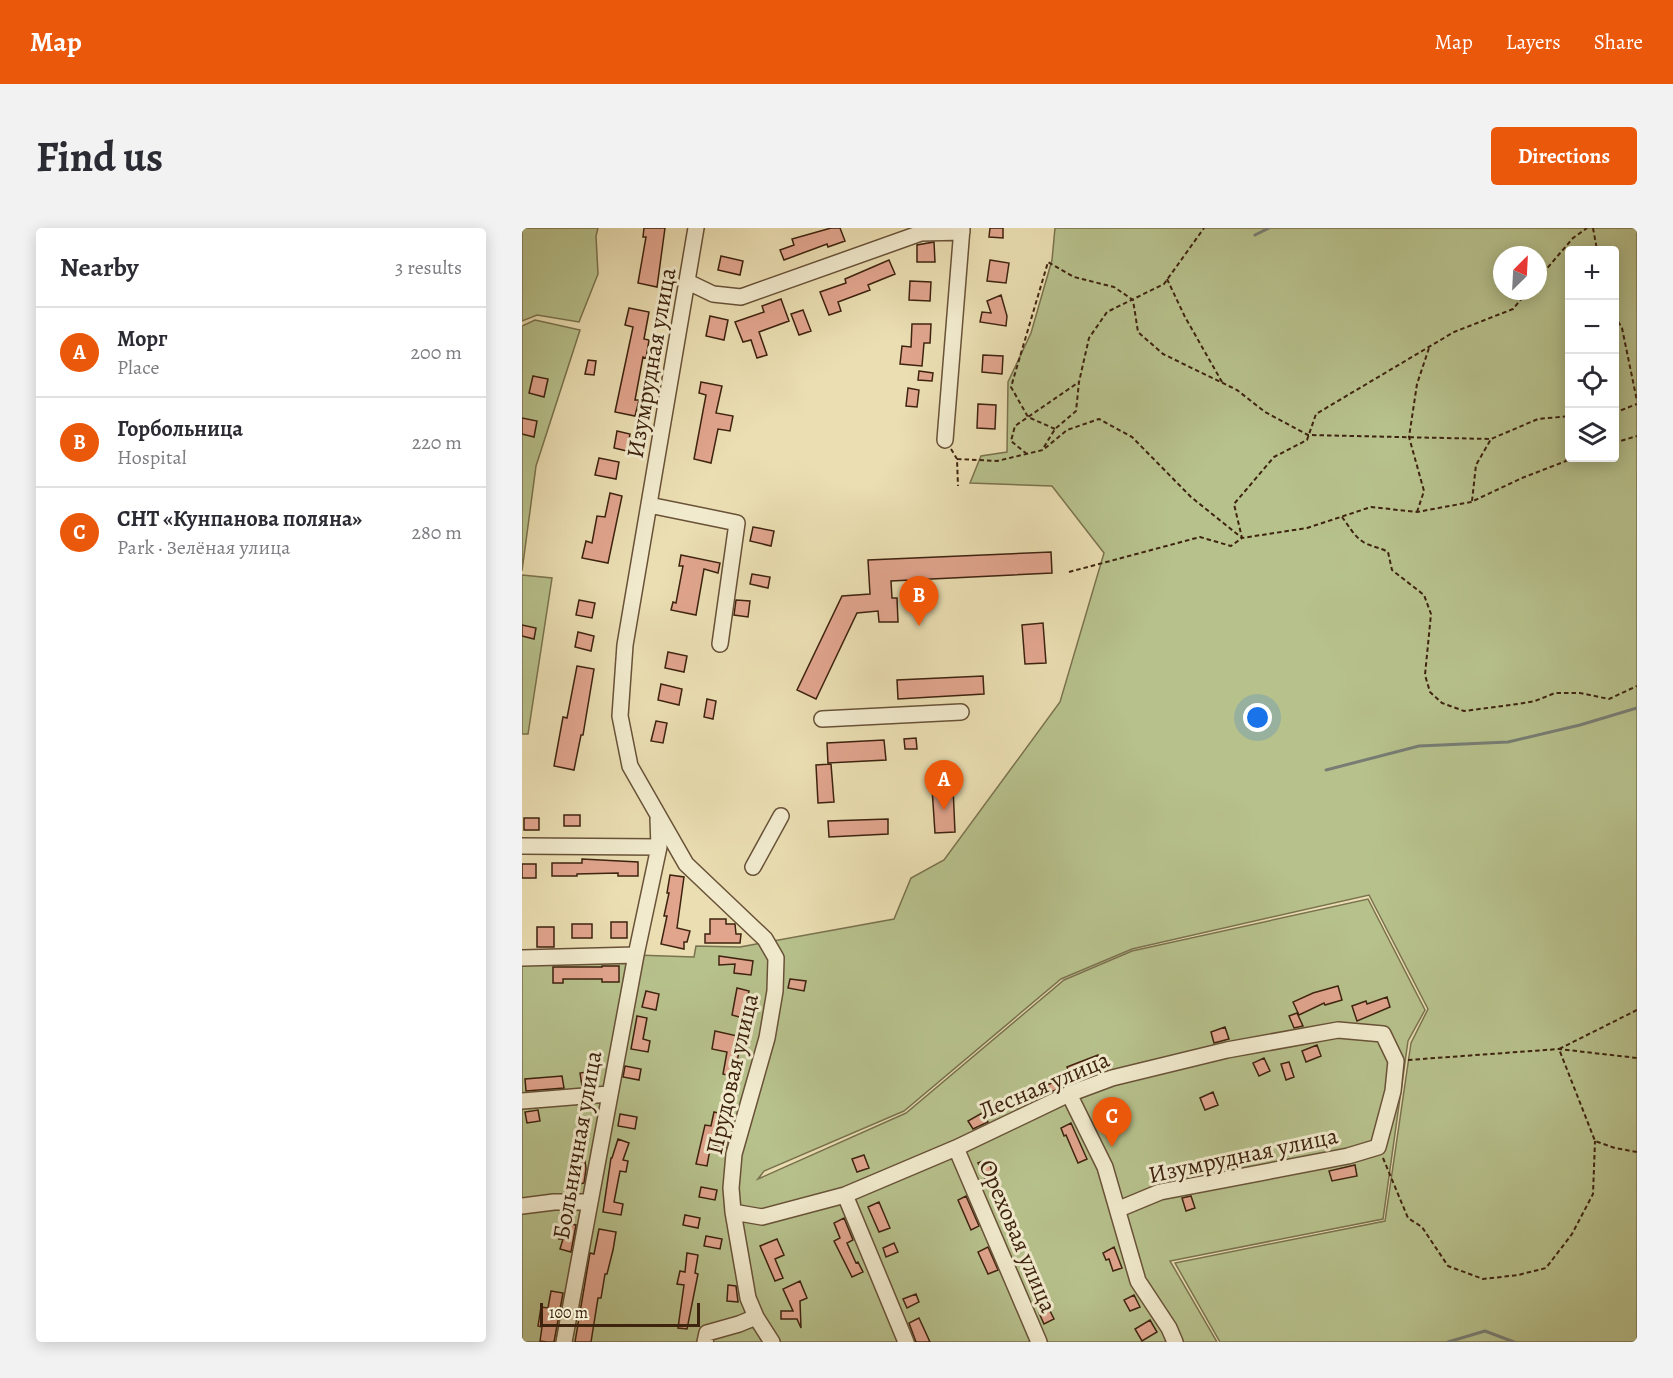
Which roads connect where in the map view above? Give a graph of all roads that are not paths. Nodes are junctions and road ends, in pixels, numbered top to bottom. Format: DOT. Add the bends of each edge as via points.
graph roads {
  1 [pos="696,228"];
  2 [pos="962,230"];
  3 [pos="688,282"];
  4 [pos="945,440"];
  5 [pos="650,505"];
  6 [pos="720,644"];
  7 [pos="961,712"];
  8 [pos="822,718"];
  9 [pos="781,816"];
  10 [pos="658,819"];
  11 [pos="522,846"];
  12 [pos="658,847"];
  13 [pos="753,867"];
  14 [pos="636,955"];
  15 [pos="522,958"];
  16 [pos="609,1094"];
  17 [pos="1069,1094"];
  18 [pos="522,1101"];
  19 [pos="1378,1147"];
  20 [pos="956,1148"];
  21 [pos="845,1195"];
  22 [pos="590,1202"];
  23 [pos="522,1206"];
  24 [pos="1119,1209"];
  25 [pos="733,1212"];
  26 [pos="756,1317"];
  27 [pos="564,1342"];
  28 [pos="705,1342"];
  29 [pos="772,1342"];
  30 [pos="906,1342"];
  31 [pos="1039,1342"];
  32 [pos="1175,1342"];
  1 -- 3 [label="street, Изумрудная улица"];
  2 -- 3 [label="street" via="921,233 741,297 713,294"];
  2 -- 4 [label="street"];
  3 -- 5 [label="street, Изумрудная улица"];
  5 -- 6 [label="street" via="737,523"];
  5 -- 10 [label="street, Изумрудная улица" via="625,645 620,716 630,766"];
  7 -- 8 [label="street"];
  9 -- 13 [label="street"];
  10 -- 12 [label="street, Изумрудная улица"];
  10 -- 25 [label="street, Прудовая улица" via="686,864 765,939 776,958 767,1038 734,1154"];
  11 -- 12 [label="street"];
  12 -- 14 [label="street, Изумрудная улица"];
  14 -- 15 [label="street"];
  14 -- 16 [label="street, Больничная улица"];
  16 -- 18 [label="street"];
  16 -- 22 [label="street, Больничная улица"];
  17 -- 19 [label="street, Лесная улица" via="1112,1078 1338,1029 1383,1034 1396,1061 1393,1090"];
  17 -- 20 [label="street, Лесная улица"];
  17 -- 24 [label="street" via="1105,1167"];
  19 -- 24 [label="street, Изумрудная улица" via="1160,1192"];
  20 -- 21 [label="street, Лесная улица"];
  20 -- 31 [label="street, Ореховая улица"];
  21 -- 25 [label="street, Лесная улица" via="762,1217"];
  21 -- 30 [label="street"];
  22 -- 23 [label="street"];
  22 -- 27 [label="street, Больничная улица"];
  24 -- 32 [label="street" via="1138,1281"];
  25 -- 26 [label="street, Прудовая улица" via="748,1298"];
  26 -- 28 [label="street" via="707,1333"];
  26 -- 29 [label="street, Прудовая улица"];
}
